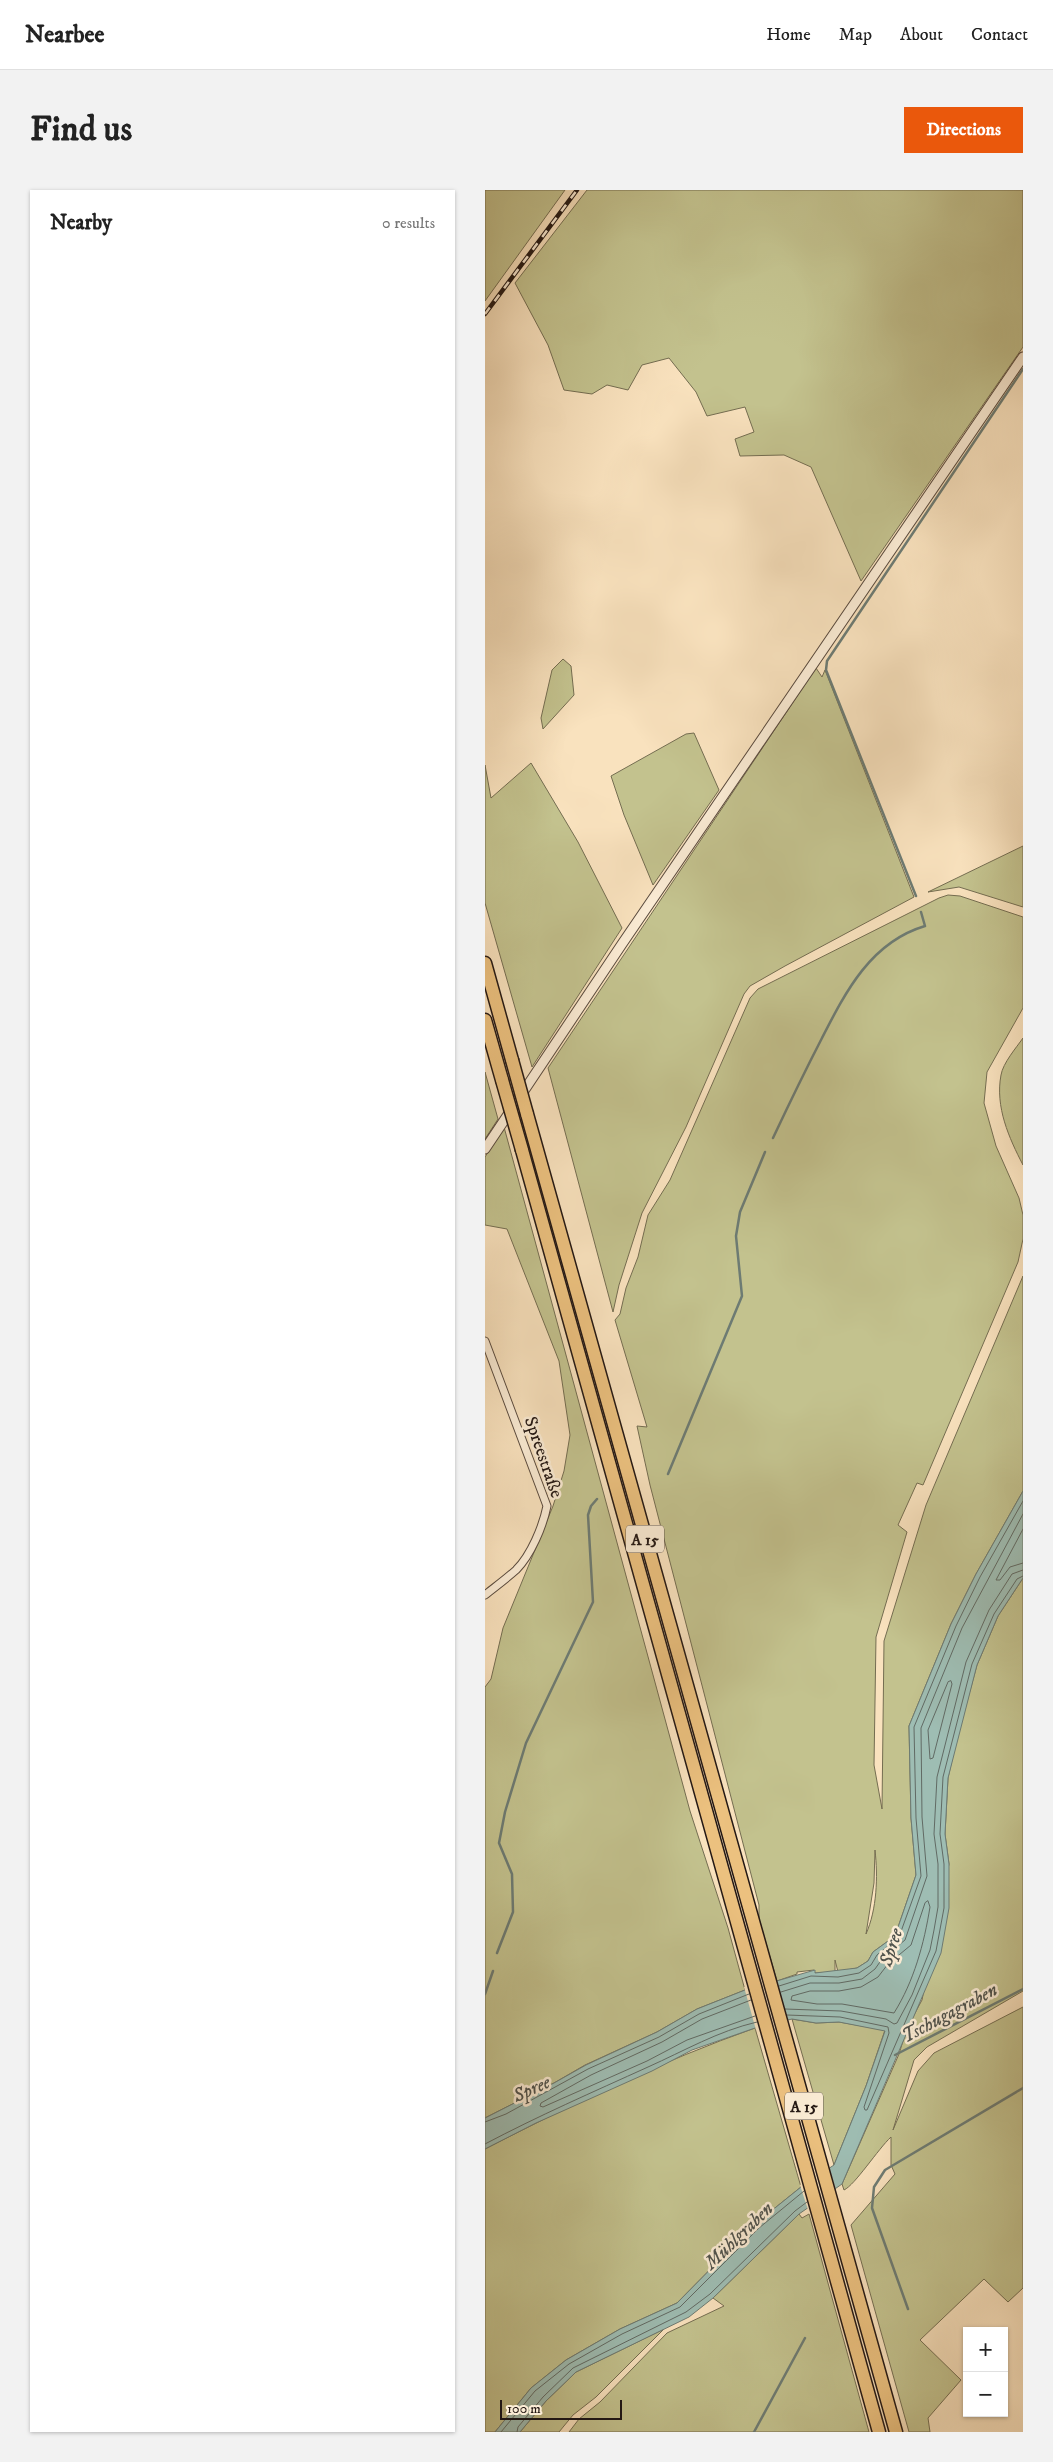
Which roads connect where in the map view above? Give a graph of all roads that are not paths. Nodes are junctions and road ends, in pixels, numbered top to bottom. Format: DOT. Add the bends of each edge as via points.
graph roads {
  1 [pos="1023,357"];
  2 [pos="485,963"];
  3 [pos="485,1020"];
  4 [pos="485,1149"];
  5 [pos="485,1341"];
  6 [pos="485,1595"];
  7 [pos="879,2432"];
  8 [pos="896,2432"];
  1 -- 4 [label="street"];
  2 -- 8 [label="highway, A 15, bridge"];
  3 -- 7 [label="highway, A 15, bridge"];
  5 -- 6 [label="street, Spreestraße" via="547,1506 525,1557 516,1569"];
}
